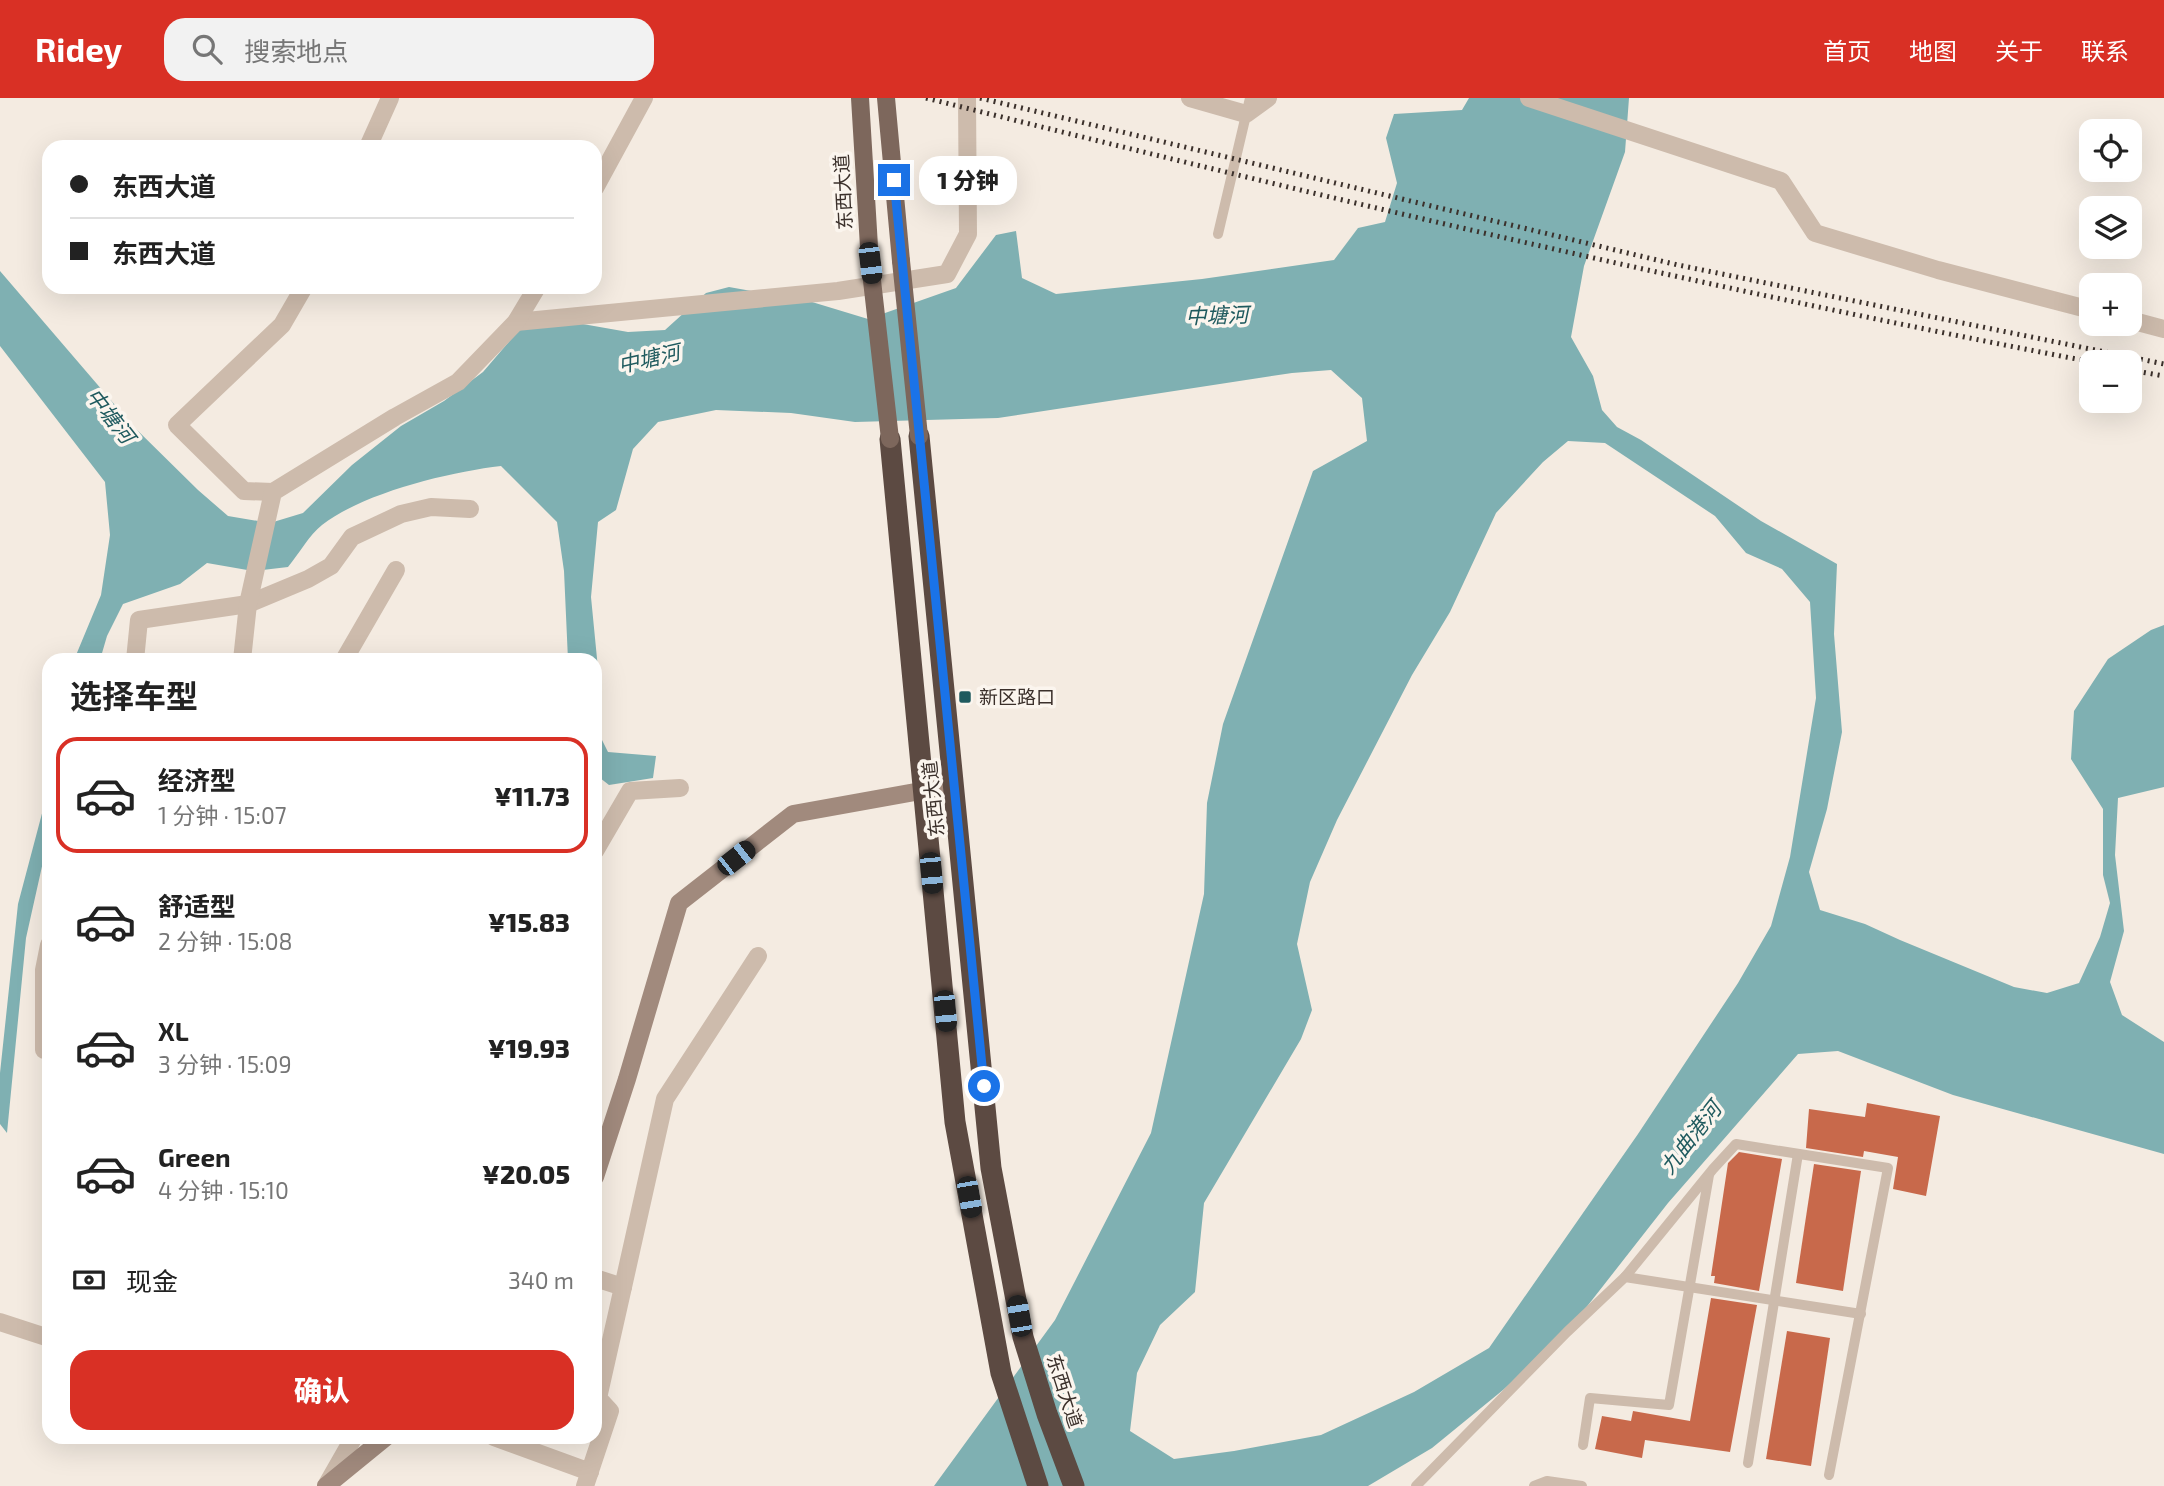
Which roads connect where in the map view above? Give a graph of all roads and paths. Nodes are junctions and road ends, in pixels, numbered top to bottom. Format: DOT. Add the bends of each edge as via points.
graph roads {
  1 [pos="390,98"];
  2 [pos="645,98"];
  3 [pos="860,98"];
  4 [pos="886,98"];
  5 [pos="967,98"];
  6 [pos="1189,98"];
  7 [pos="1268,98"];
  8 [pos="1529,98"];
  9 [pos="1248,106"];
  10 [pos="371,140"];
  11 [pos="602,175"];
  12 [pos="1218,234"];
  13 [pos="300,294"];
  14 [pos="533,294"];
  15 [pos="2079,307"];
  16 [pos="516,322"];
  17 [pos="2142,323"];
  18 [pos="2164,329"];
  19 [pos="919,436"];
  20 [pos="890,439"];
  21 [pos="271,499"];
  22 [pos="470,509"];
  23 [pos="396,570"];
  24 [pos="248,604"];
  25 [pos="136,653"];
  26 [pos="243,653"];
  27 [pos="348,653"];
  28 [pos="954,785"];
  29 [pos="680,788"];
  30 [pos="923,790"];
  31 [pos="602,839"];
  32 [pos="758,956"];
  33 [pos="1798,1154"];
  34 [pos="602,1155"];
  35 [pos="1709,1174"];
  36 [pos="1626,1277"];
  37 [pos="602,1280"];
  38 [pos="623,1287"];
  39 [pos="1690,1287"];
  40 [pos="1774,1300"];
  41 [pos="1861,1314"];
  42 [pos="0,1322"];
  43 [pos="42,1336"];
  44 [pos="602,1380"];
  45 [pos="602,1402"];
  46 [pos="602,1436"];
  47 [pos="350,1444"];
  48 [pos="377,1444"];
  49 [pos="510,1444"];
  50 [pos="599,1444"];
  51 [pos="1583,1445"];
  52 [pos="1748,1464"];
  53 [pos="1829,1475"];
  54 [pos="588,1479"];
  55 [pos="326,1486"];
  56 [pos="1038,1486"];
  57 [pos="1074,1486"];
  58 [pos="1416,1486"];
  59 [pos="1534,1486"];
  60 [pos="1583,1486"];
  1 -- 10 [label="street"];
  2 -- 11 [label="street"];
  3 -- 20 [label="main road, 东西大道, bridge" via="870,263"];
  4 -- 19 [label="main road, 东西大道, bridge"];
  5 -- 16 [label="street" via="968,234 947,274 838,291"];
  6 -- 9 [label="street"];
  7 -- 9 [label="street"];
  8 -- 15 [label="street" via="1781,181 1815,233"];
  9 -- 12 [label="lane"];
  13 -- 21 [label="street" via="282,325 177,425 244,491"];
  14 -- 16 [label="street"];
  16 -- 21 [label="street" via="458,382 395,417"];
  17 -- 18 [label="street"];
  19 -- 28 [label="highway, 东西大道"];
  20 -- 30 [label="highway, 东西大道"];
  21 -- 24 [label="street"];
  22 -- 24 [label="street" via="431,507 401,514 352,537 331,566"];
  23 -- 27 [label="street"];
  24 -- 25 [label="street" via="139,620"];
  24 -- 26 [label="street"];
  28 -- 30 [label="street"];
  28 -- 57 [label="highway, 东西大道" via="991,1168 1023,1337"];
  29 -- 31 [label="street" via="630,792"];
  30 -- 34 [label="street" via="793,814 679,902"];
  30 -- 56 [label="highway, 东西大道" via="955,1122 1001,1373"];
  32 -- 38 [label="street" via="665,1099"];
  33 -- 35 [label="lane" via="1736,1144"];
  33 -- 40 [label="lane"];
  33 -- 41 [label="lane" via="1888,1168"];
  35 -- 36 [label="lane"];
  35 -- 39 [label="lane"];
  36 -- 39 [label="lane"];
  36 -- 58 [label="lane"];
  37 -- 38 [label="street"];
  38 -- 44 [label="street"];
  39 -- 40 [label="lane"];
  39 -- 51 [label="lane" via="1669,1405 1590,1398"];
  40 -- 41 [label="lane"];
  40 -- 52 [label="lane"];
  41 -- 53 [label="lane"];
  42 -- 43 [label="street"];
  45 -- 46 [label="street" via="610,1411"];
  47 -- 55 [label="street"];
  48 -- 55 [label="street"];
  49 -- 54 [label="street"];
  50 -- 54 [label="street"];
  59 -- 60 [label="lane" via="1547,1481"];
}
